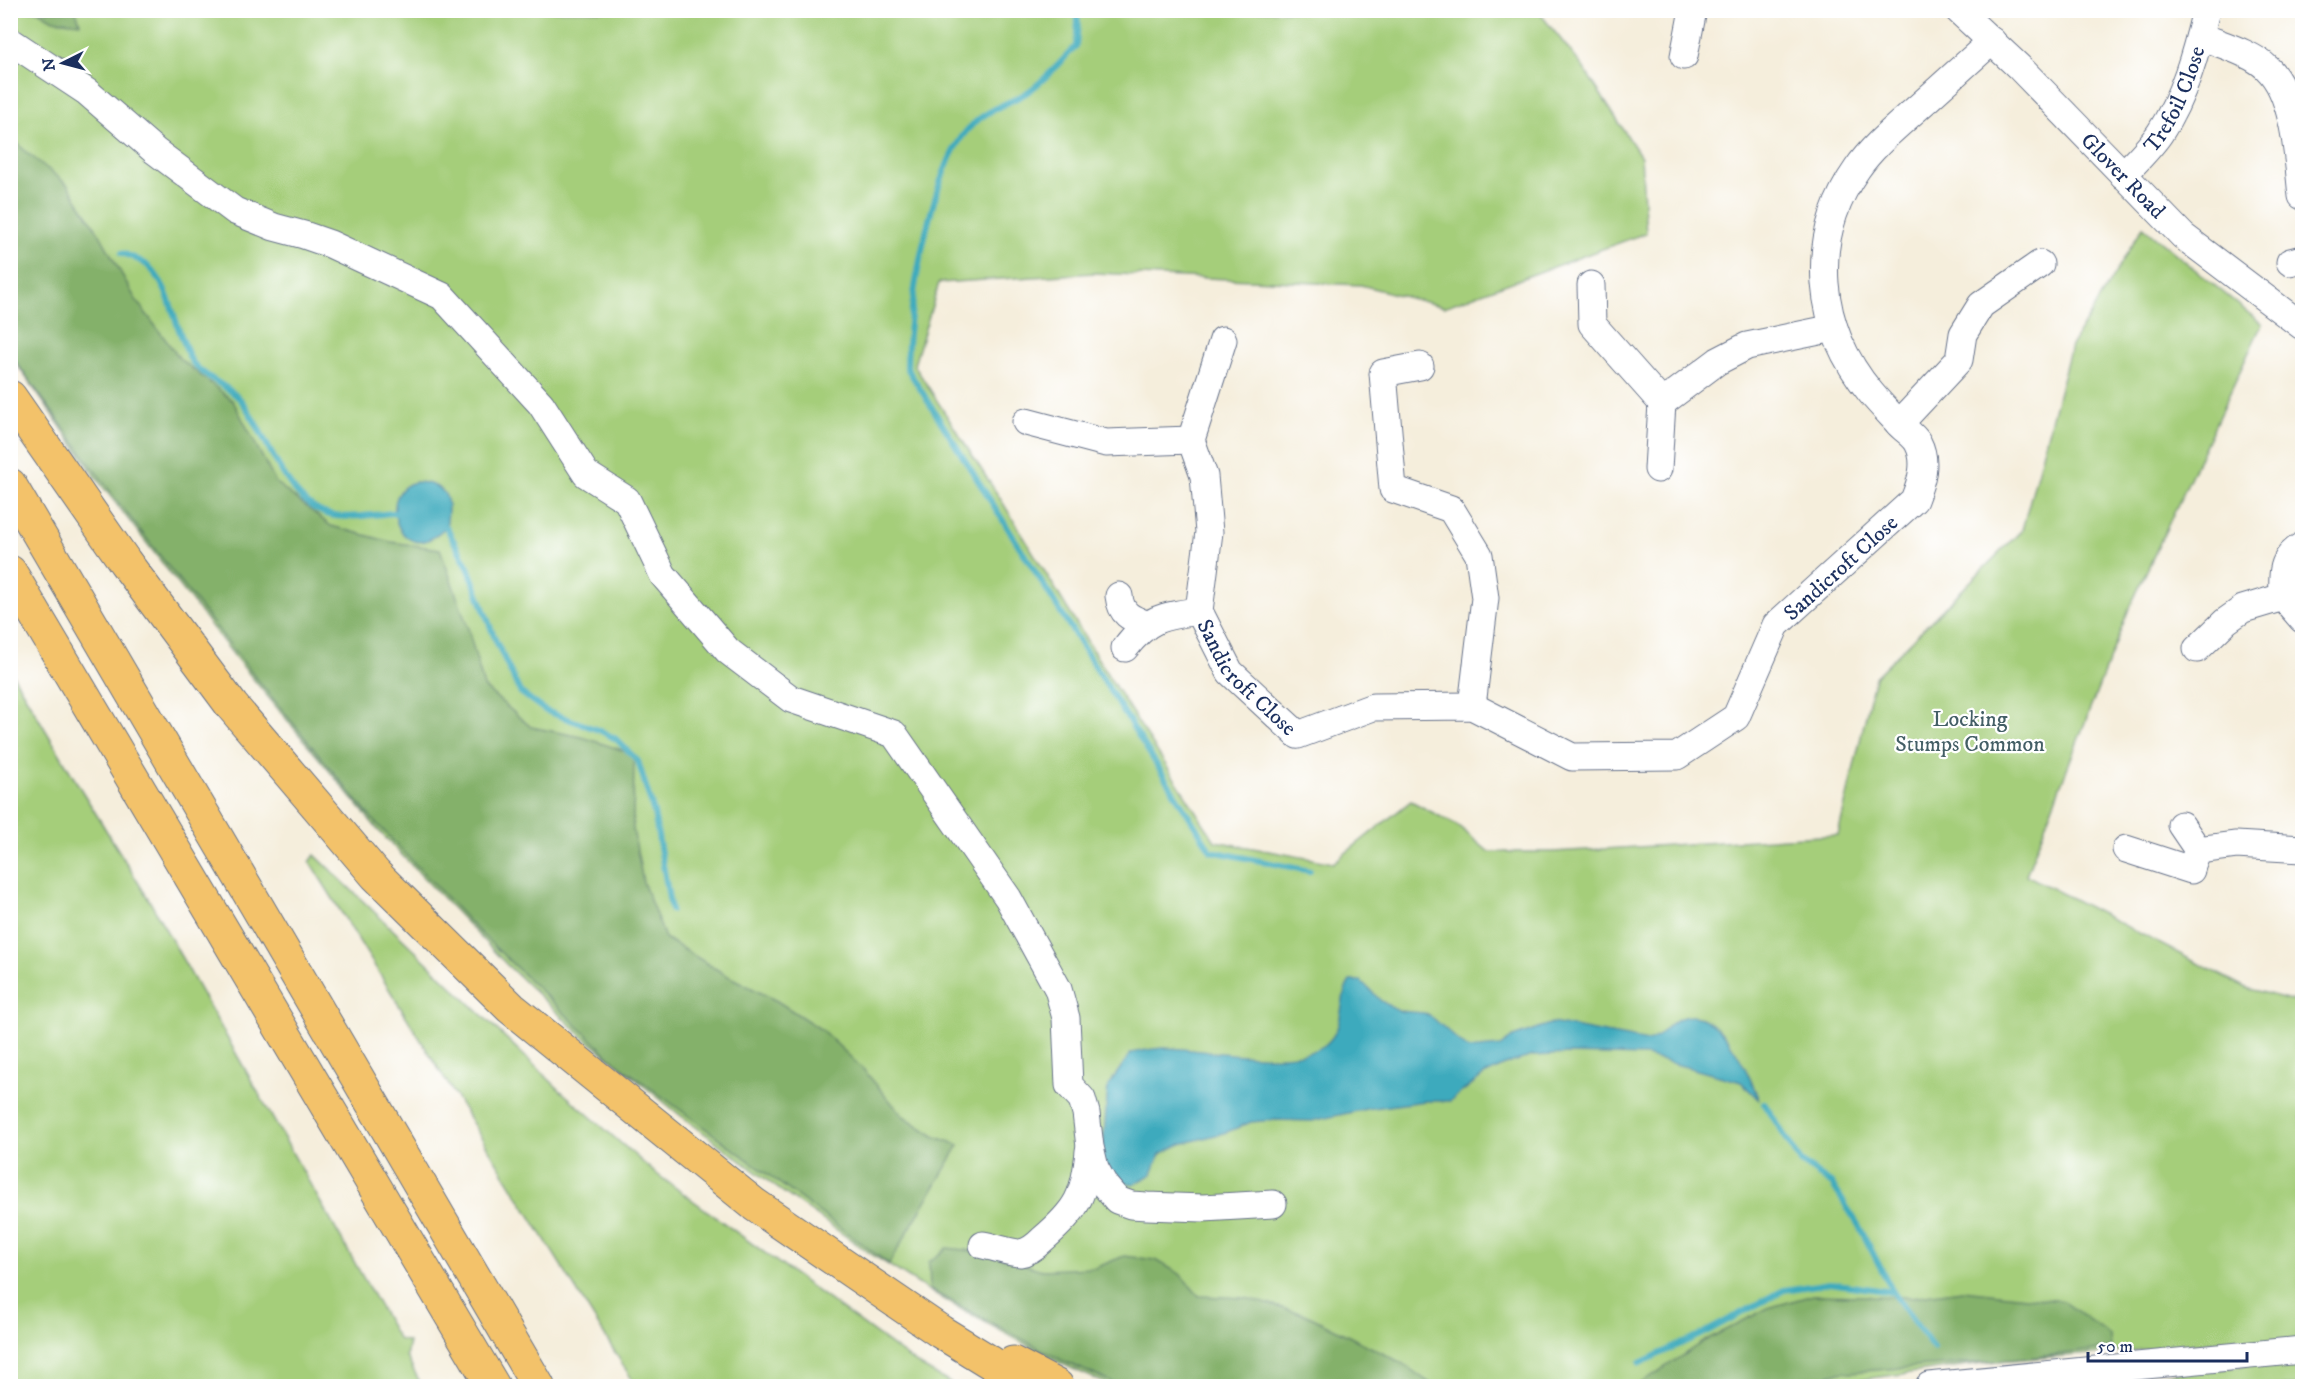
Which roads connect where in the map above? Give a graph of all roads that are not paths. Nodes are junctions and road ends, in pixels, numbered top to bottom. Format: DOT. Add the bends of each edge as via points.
graph roads {
  1 [pos="1693,10"];
  2 [pos="1958,10"];
  3 [pos="2203,23"];
  4 [pos="10,41"];
  5 [pos="1992,41"];
  6 [pos="1684,56"];
  7 [pos="2123,175"];
  8 [pos="2302,196"];
  9 [pos="2040,264"];
  10 [pos="1591,285"];
  11 [pos="2302,326"];
  12 [pos="1834,328"];
  13 [pos="1223,340"];
  14 [pos="1420,366"];
  15 [pos="10,397"];
  16 [pos="1662,403"];
  17 [pos="1026,422"];
  18 [pos="1899,424"];
  19 [pos="1191,440"];
  20 [pos="1658,469"];
  21 [pos="10,485"];
  22 [pos="2302,546"];
  23 [pos="10,572"];
  24 [pos="1119,596"];
  25 [pos="2283,597"];
  26 [pos="1199,611"];
  27 [pos="2302,619"];
  28 [pos="1146,624"];
  29 [pos="1125,648"];
  30 [pos="2196,649"];
  31 [pos="1472,706"];
  32 [pos="2181,825"];
  33 [pos="2126,849"];
  34 [pos="2302,849"];
  35 [pos="2192,865"];
  36 [pos="1090,1147"];
  37 [pos="1273,1204"];
  38 [pos="983,1245"];
  39 [pos="887,1295"];
  40 [pos="2302,1350"];
  41 [pos="493,1386"];
  42 [pos="538,1386"];
  43 [pos="1029,1386"];
  44 [pos="1057,1386"];
  45 [pos="1929,1386"];
  1 -- 6 [label="street"];
  2 -- 5 [label="street, Glover Road"];
  3 -- 7 [label="street, Trefoil Close" via="2177,104 2158,135"];
  3 -- 8 [label="street" via="2268,68 2275,79 2295,129"];
  4 -- 36 [label="street" via="87,92 155,151 235,211 330,244 442,296 540,404 586,474 627,500 663,574 728,651 790,699 894,735 1008,898 1059,989 1066,1018 1069,1085 1082,1099"];
  5 -- 7 [label="street, Glover Road"];
  5 -- 12 [label="street, Sandicroft Close" via="1881,142 1857,169 1838,201 1824,262 1824,292"];
  7 -- 11 [label="street, Glover Road" via="2183,236"];
  9 -- 18 [label="street" via="1981,305 1963,334 1959,360"];
  10 -- 16 [label="street" via="1592,324"];
  12 -- 16 [label="street" via="1747,346 1718,361"];
  12 -- 18 [label="street, Sandicroft Close" via="1870,392"];
  13 -- 19 [label="street"];
  14 -- 31 [label="street" via="1383,373 1393,489 1451,509 1479,555 1485,598"];
  15 -- 39 [label="highway" via="124,562 232,706 376,875 511,1008 755,1205"];
  16 -- 20 [label="street"];
  17 -- 19 [label="street" via="1106,443"];
  18 -- 31 [label="street, Sandicroft Close" via="1918,442 1923,459 1922,479 1914,500 1776,626 1736,717 1677,756 1572,757"];
  19 -- 26 [label="street, Sandicroft Close" via="1204,476 1209,532"];
  21 -- 42 [label="highway"];
  22 -- 25 [label="street" via="2291,552 2282,572"];
  23 -- 41 [label="highway"];
  24 -- 28 [label="street" via="1121,609"];
  25 -- 27 [label="street"];
  25 -- 30 [label="street" via="2243,609"];
  26 -- 28 [label="street"];
  26 -- 31 [label="street, Sandicroft Close" via="1230,672 1298,735 1373,707"];
  28 -- 29 [label="street"];
  32 -- 35 [label="street"];
  33 -- 35 [label="street"];
  34 -- 35 [label="street" via="2236,845"];
  36 -- 37 [label="street" via="1105,1186 1117,1200 1131,1205 1203,1208"];
  36 -- 38 [label="street" via="1087,1176 1078,1203 1064,1220 1032,1248 1020,1253"];
  39 -- 43 [label="highway"];
  39 -- 44 [label="highway"];
  40 -- 45 [label="street"];
}
